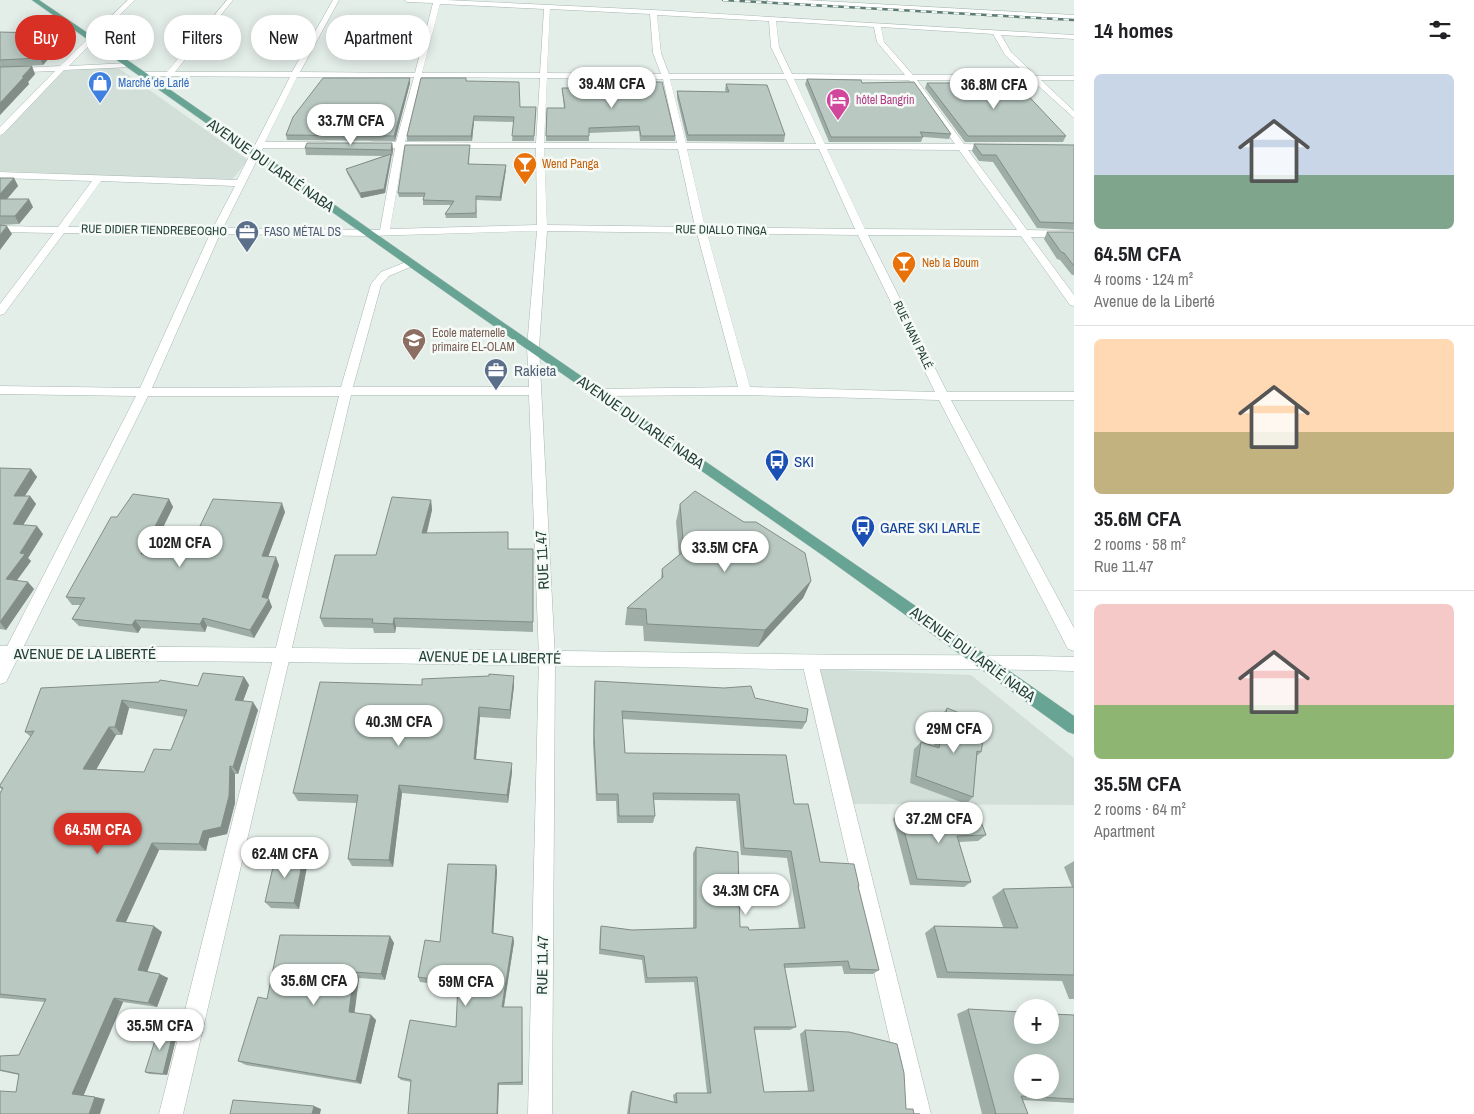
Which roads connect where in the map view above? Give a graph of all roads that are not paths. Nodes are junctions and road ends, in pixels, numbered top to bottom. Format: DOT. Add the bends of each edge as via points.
graph roads {
  1 [pos="34,0"];
  2 [pos="132,0"];
  3 [pos="230,0"];
  4 [pos="336,0"];
  5 [pos="407,0"];
  6 [pos="770,0"];
  7 [pos="437,2"];
  8 [pos="547,7"];
  9 [pos="652,12"];
  10 [pos="116,15"];
  11 [pos="1074,17"];
  12 [pos="772,19"];
  13 [pos="877,26"];
  14 [pos="996,33"];
  15 [pos="86,35"];
  16 [pos="1074,37"];
  17 [pos="86,43"];
  18 [pos="122,60"];
  19 [pos="129,65"];
  20 [pos="61,69"];
  21 [pos="0,71"];
  22 [pos="144,74"];
  23 [pos="169,74"];
  24 [pos="295,74"];
  25 [pos="418,75"];
  26 [pos="545,76"];
  27 [pos="666,76"];
  28 [pos="791,77"];
  29 [pos="911,77"];
  30 [pos="1034,78"];
  31 [pos="1074,78"];
  32 [pos="1074,116"];
  33 [pos="0,132"];
  34 [pos="340,145"];
  35 [pos="360,145"];
  36 [pos="400,145"];
  37 [pos="540,146"];
  38 [pos="681,147"];
  39 [pos="823,147"];
  40 [pos="962,147"];
  41 [pos="999,147"];
  42 [pos="258,149"];
  43 [pos="0,176"];
  44 [pos="99,178"];
  45 [pos="240,183"];
  46 [pos="61,228"];
  47 [pos="542,228"];
  48 [pos="0,229"];
  49 [pos="701,229"];
  50 [pos="216,232"];
  51 [pos="385,232"];
  52 [pos="862,232"];
  53 [pos="368,233"];
  54 [pos="1024,234"];
  55 [pos="1074,234"];
  56 [pos="411,263"];
  57 [pos="1074,303"];
  58 [pos="0,312"];
  59 [pos="533,347"];
  60 [pos="0,390"];
  61 [pos="346,391"];
  62 [pos="144,392"];
  63 [pos="534,392"];
  64 [pos="745,392"];
  65 [pos="599,393"];
  66 [pos="943,396"];
  67 [pos="1074,396"];
  68 [pos="1074,644"];
  69 [pos="6,653"];
  70 [pos="284,654"];
  71 [pos="547,658"];
  72 [pos="981,661"];
  73 [pos="810,662"];
  74 [pos="1074,664"];
  75 [pos="0,677"];
  76 [pos="1074,726"];
  77 [pos="171,1114"];
  78 [pos="540,1114"];
  79 [pos="919,1114"];
  1 -- 15 [label="main road, AVENUE DU LARLÉ NABA"];
  2 -- 10 [label="street"];
  3 -- 23 [label="street"];
  4 -- 24 [label="street"];
  5 -- 7 [label="street"];
  6 -- 11 [label="street"];
  7 -- 8 [label="street"];
  7 -- 25 [label="street"];
  8 -- 9 [label="street"];
  8 -- 26 [label="street, RUE 11.47"];
  9 -- 12 [label="street"];
  9 -- 27 [label="street" via="657,53"];
  12 -- 13 [label="street"];
  12 -- 28 [label="street, RUE NANI PALÉ" via="774,43"];
  13 -- 14 [label="street"];
  13 -- 29 [label="street" via="881,42"];
  14 -- 16 [label="street"];
  14 -- 30 [label="street" via="1008,53"];
  17 -- 20 [label="street"];
  18 -- 19 [label="main road, AVENUE DU LARLÉ NABA"];
  19 -- 20 [label="street"];
  19 -- 22 [label="main road, AVENUE DU LARLÉ NABA"];
  20 -- 21 [label="street"];
  20 -- 33 [label="street"];
  22 -- 23 [label="street"];
  22 -- 42 [label="main road, AVENUE DU LARLÉ NABA" via="214,126"];
  23 -- 24 [label="street"];
  24 -- 25 [label="street"];
  24 -- 42 [label="street"];
  25 -- 26 [label="street"];
  25 -- 36 [label="street"];
  26 -- 27 [label="street"];
  26 -- 37 [label="street, RUE 11.47"];
  27 -- 28 [label="street"];
  27 -- 38 [label="street"];
  28 -- 29 [label="street"];
  28 -- 39 [label="street, RUE NANI PALÉ"];
  29 -- 30 [label="street"];
  29 -- 40 [label="street"];
  30 -- 31 [label="street"];
  30 -- 32 [label="street"];
  34 -- 42 [label="street"];
  35 -- 36 [label="street"];
  36 -- 37 [label="street"];
  36 -- 51 [label="street"];
  37 -- 38 [label="street"];
  37 -- 47 [label="street, RUE 11.47"];
  38 -- 39 [label="street"];
  38 -- 49 [label="street"];
  39 -- 40 [label="street"];
  39 -- 52 [label="street, RUE NANI PALÉ"];
  40 -- 41 [label="street"];
  40 -- 54 [label="street"];
  42 -- 45 [label="street"];
  42 -- 53 [label="main road, AVENUE DU LARLÉ NABA"];
  43 -- 44 [label="street"];
  44 -- 45 [label="street"];
  44 -- 46 [label="street"];
  45 -- 50 [label="street"];
  46 -- 48 [label="street, RUE DIDIER TIENDREBEOGHO"];
  46 -- 50 [label="street, RUE DIDIER TIENDREBEOGHO"];
  46 -- 58 [label="street"];
  47 -- 49 [label="street, RUE DIALLO TINGA"];
  47 -- 51 [label="street, RUE DIALLO TINGA"];
  47 -- 59 [label="street, RUE 11.47"];
  49 -- 52 [label="street, RUE DIALLO TINGA"];
  49 -- 64 [label="street"];
  50 -- 53 [label="street, RUE DIDIER TIENDREBEOGHO"];
  50 -- 62 [label="street"];
  51 -- 53 [label="street, RUE DIALLO TINGA"];
  52 -- 54 [label="street, RUE DIALLO TINGA"];
  52 -- 66 [label="street, RUE NANI PALÉ"];
  53 -- 56 [label="main road, AVENUE DU LARLÉ NABA"];
  54 -- 55 [label="street, RUE DIALLO TINGA"];
  54 -- 57 [label="street"];
  56 -- 59 [label="main road, AVENUE DU LARLÉ NABA"];
  56 -- 61 [label="street" via="385,274 376,284"];
  59 -- 63 [label="street, RUE 11.47"];
  59 -- 65 [label="main road, AVENUE DU LARLÉ NABA"];
  60 -- 62 [label="street"];
  61 -- 62 [label="street"];
  61 -- 63 [label="street"];
  61 -- 70 [label="street"];
  62 -- 69 [label="street"];
  63 -- 71 [label="street, RUE 11.47"];
  64 -- 65 [label="street"];
  64 -- 66 [label="street"];
  65 -- 72 [label="main road, AVENUE DU LARLÉ NABA"];
  66 -- 67 [label="street"];
  66 -- 68 [label="street, RUE NANI PALÉ"];
  69 -- 70 [label="street, AVENUE DE LA LIBERTÉ"];
  69 -- 75 [label="street"];
  70 -- 71 [label="street, AVENUE DE LA LIBERTÉ"];
  70 -- 77 [label="street"];
  71 -- 73 [label="street, AVENUE DE LA LIBERTÉ"];
  71 -- 78 [label="street, RUE 11.47"];
  72 -- 73 [label="street, AVENUE DE LA LIBERTÉ"];
  72 -- 74 [label="street, AVENUE DE LA LIBERTÉ"];
  72 -- 76 [label="main road, AVENUE DU LARLÉ NABA"];
  73 -- 79 [label="street"];
}
